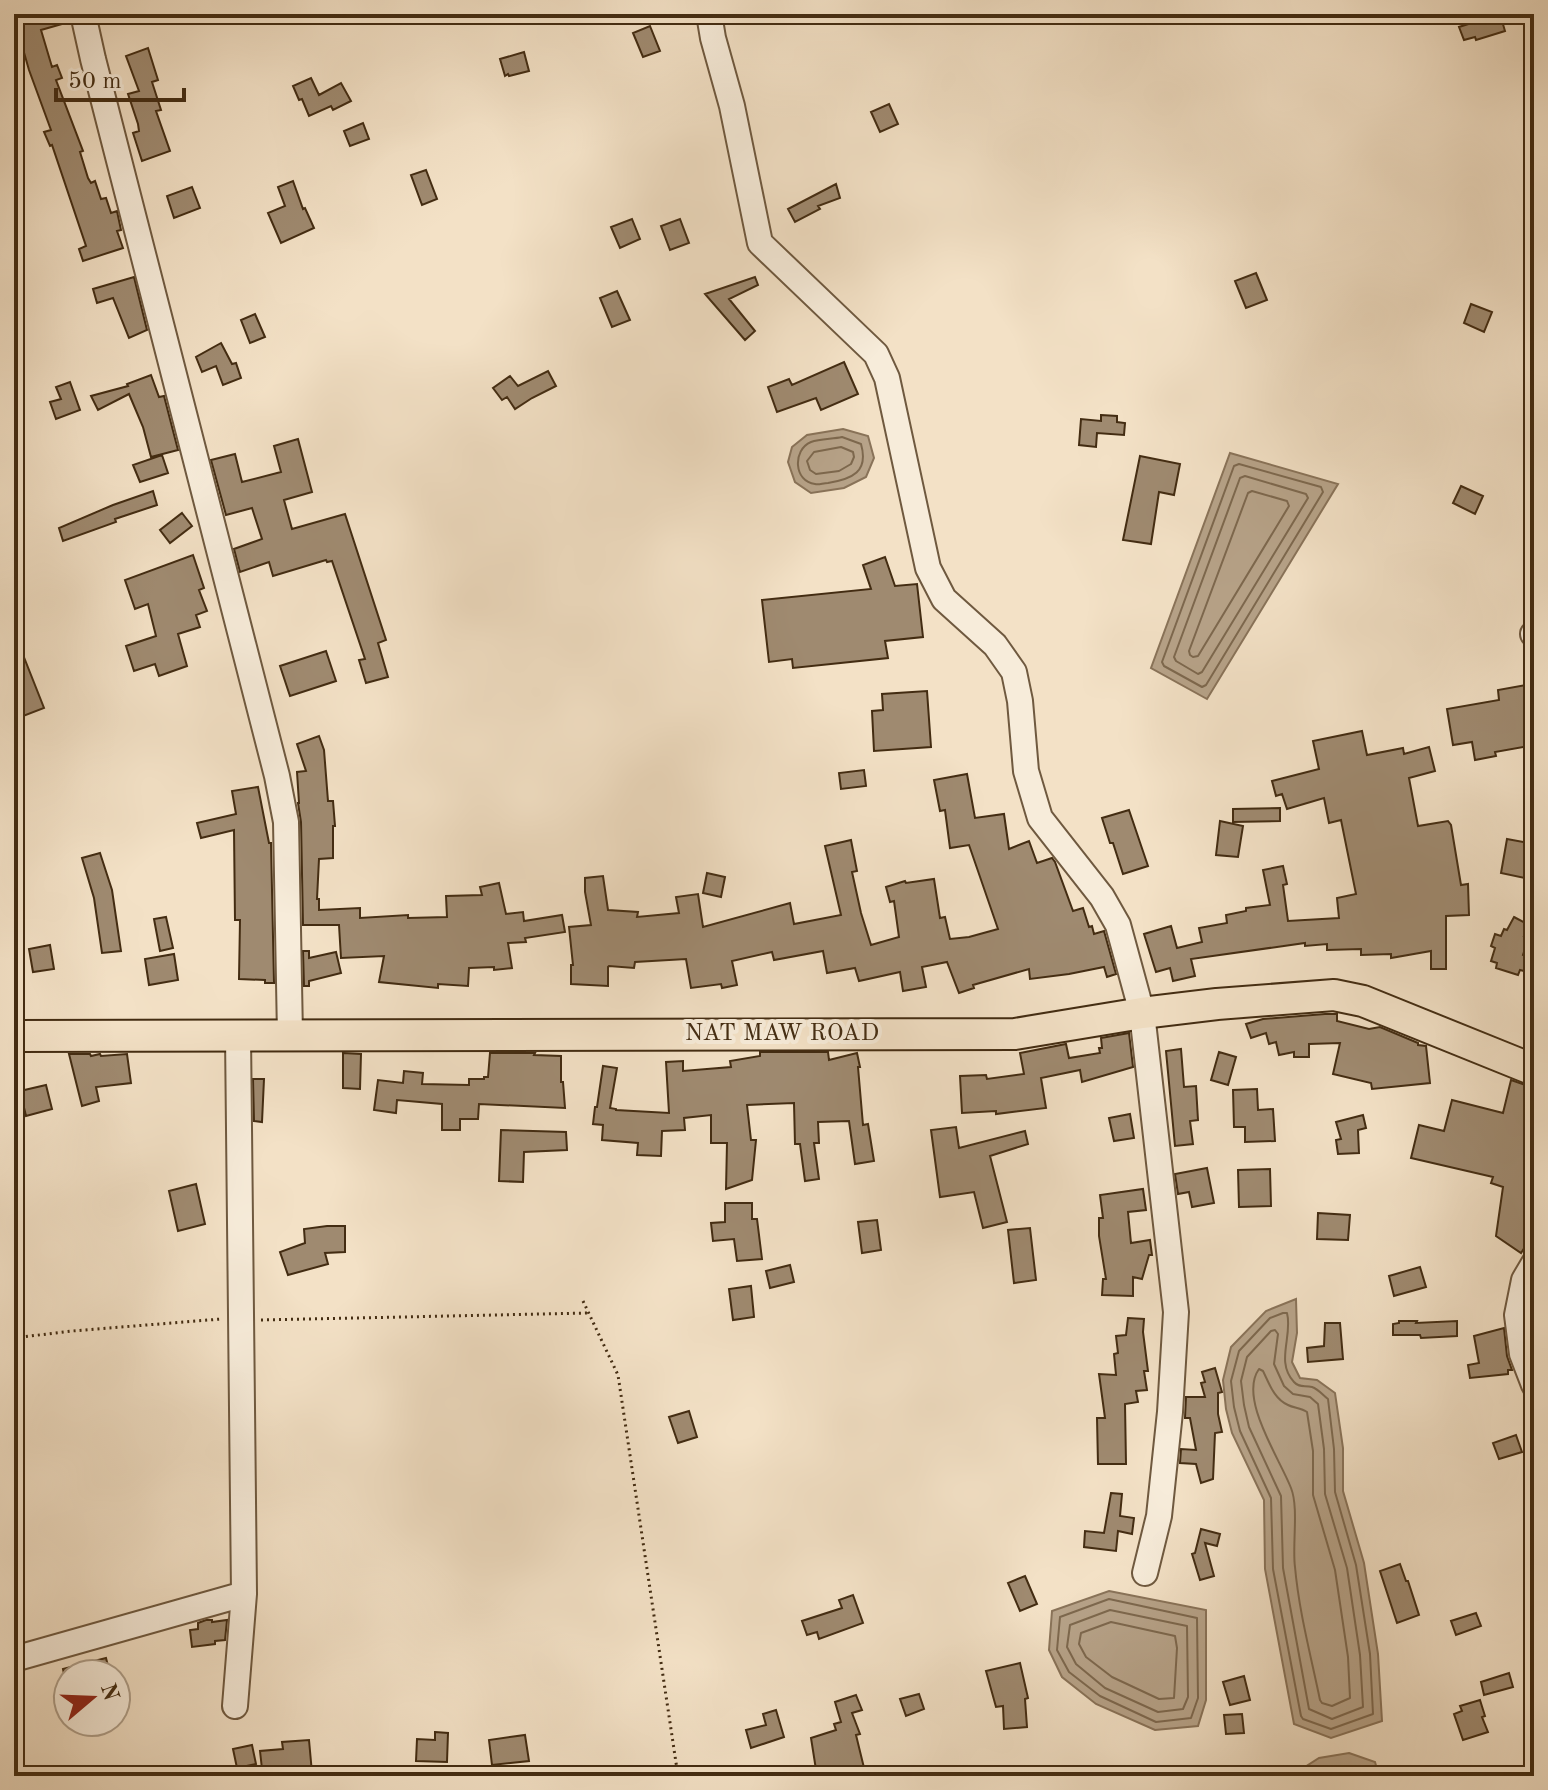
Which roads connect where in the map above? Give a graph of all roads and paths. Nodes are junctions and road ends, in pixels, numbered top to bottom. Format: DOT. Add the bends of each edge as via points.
graph roads {
  1 [pos="83,14"];
  2 [pos="709,14"];
  3 [pos="1142,1013"];
  4 [pos="238,1035"];
  5 [pos="290,1035"];
  6 [pos="14,1036"];
  7 [pos="1534,1070"];
  8 [pos="1534,1263"];
  9 [pos="583,1301"];
  10 [pos="589,1313"];
  11 [pos="234,1320"];
  12 [pos="14,1338"];
  13 [pos="1532,1372"];
  14 [pos="1145,1573"];
  15 [pos="244,1594"];
  16 [pos="14,1659"];
  17 [pos="235,1706"];
  18 [pos="678,1776"];
  1 -- 5 [label="street" via="277,776 286,822"];
  2 -- 3 [label="street" via="760,243 876,354 882,366 928,568 944,599 995,645 1014,672 1026,771 1040,818 1118,925"];
  3 -- 5 [label="main road, NAT MAW ROAD" via="1015,1034"];
  3 -- 7 [label="main road, NAT MAW ROAD" via="1334,995 1363,1001"];
  3 -- 14 [label="street" via="1176,1312 1159,1516"];
  4 -- 5 [label="main road, NAT MAW ROAD"];
  4 -- 6 [label="main road, NAT MAW ROAD"];
  4 -- 11 [label="street"];
  8 -- 13 [label="street" via="1524,1280 1517,1315 1522,1354"];
  9 -- 10 [label="path"];
  10 -- 11 [label="path"];
  10 -- 18 [label="path" via="618,1375"];
  11 -- 12 [label="path"];
  11 -- 15 [label="street"];
  15 -- 16 [label="street"];
  15 -- 17 [label="street"];
}
